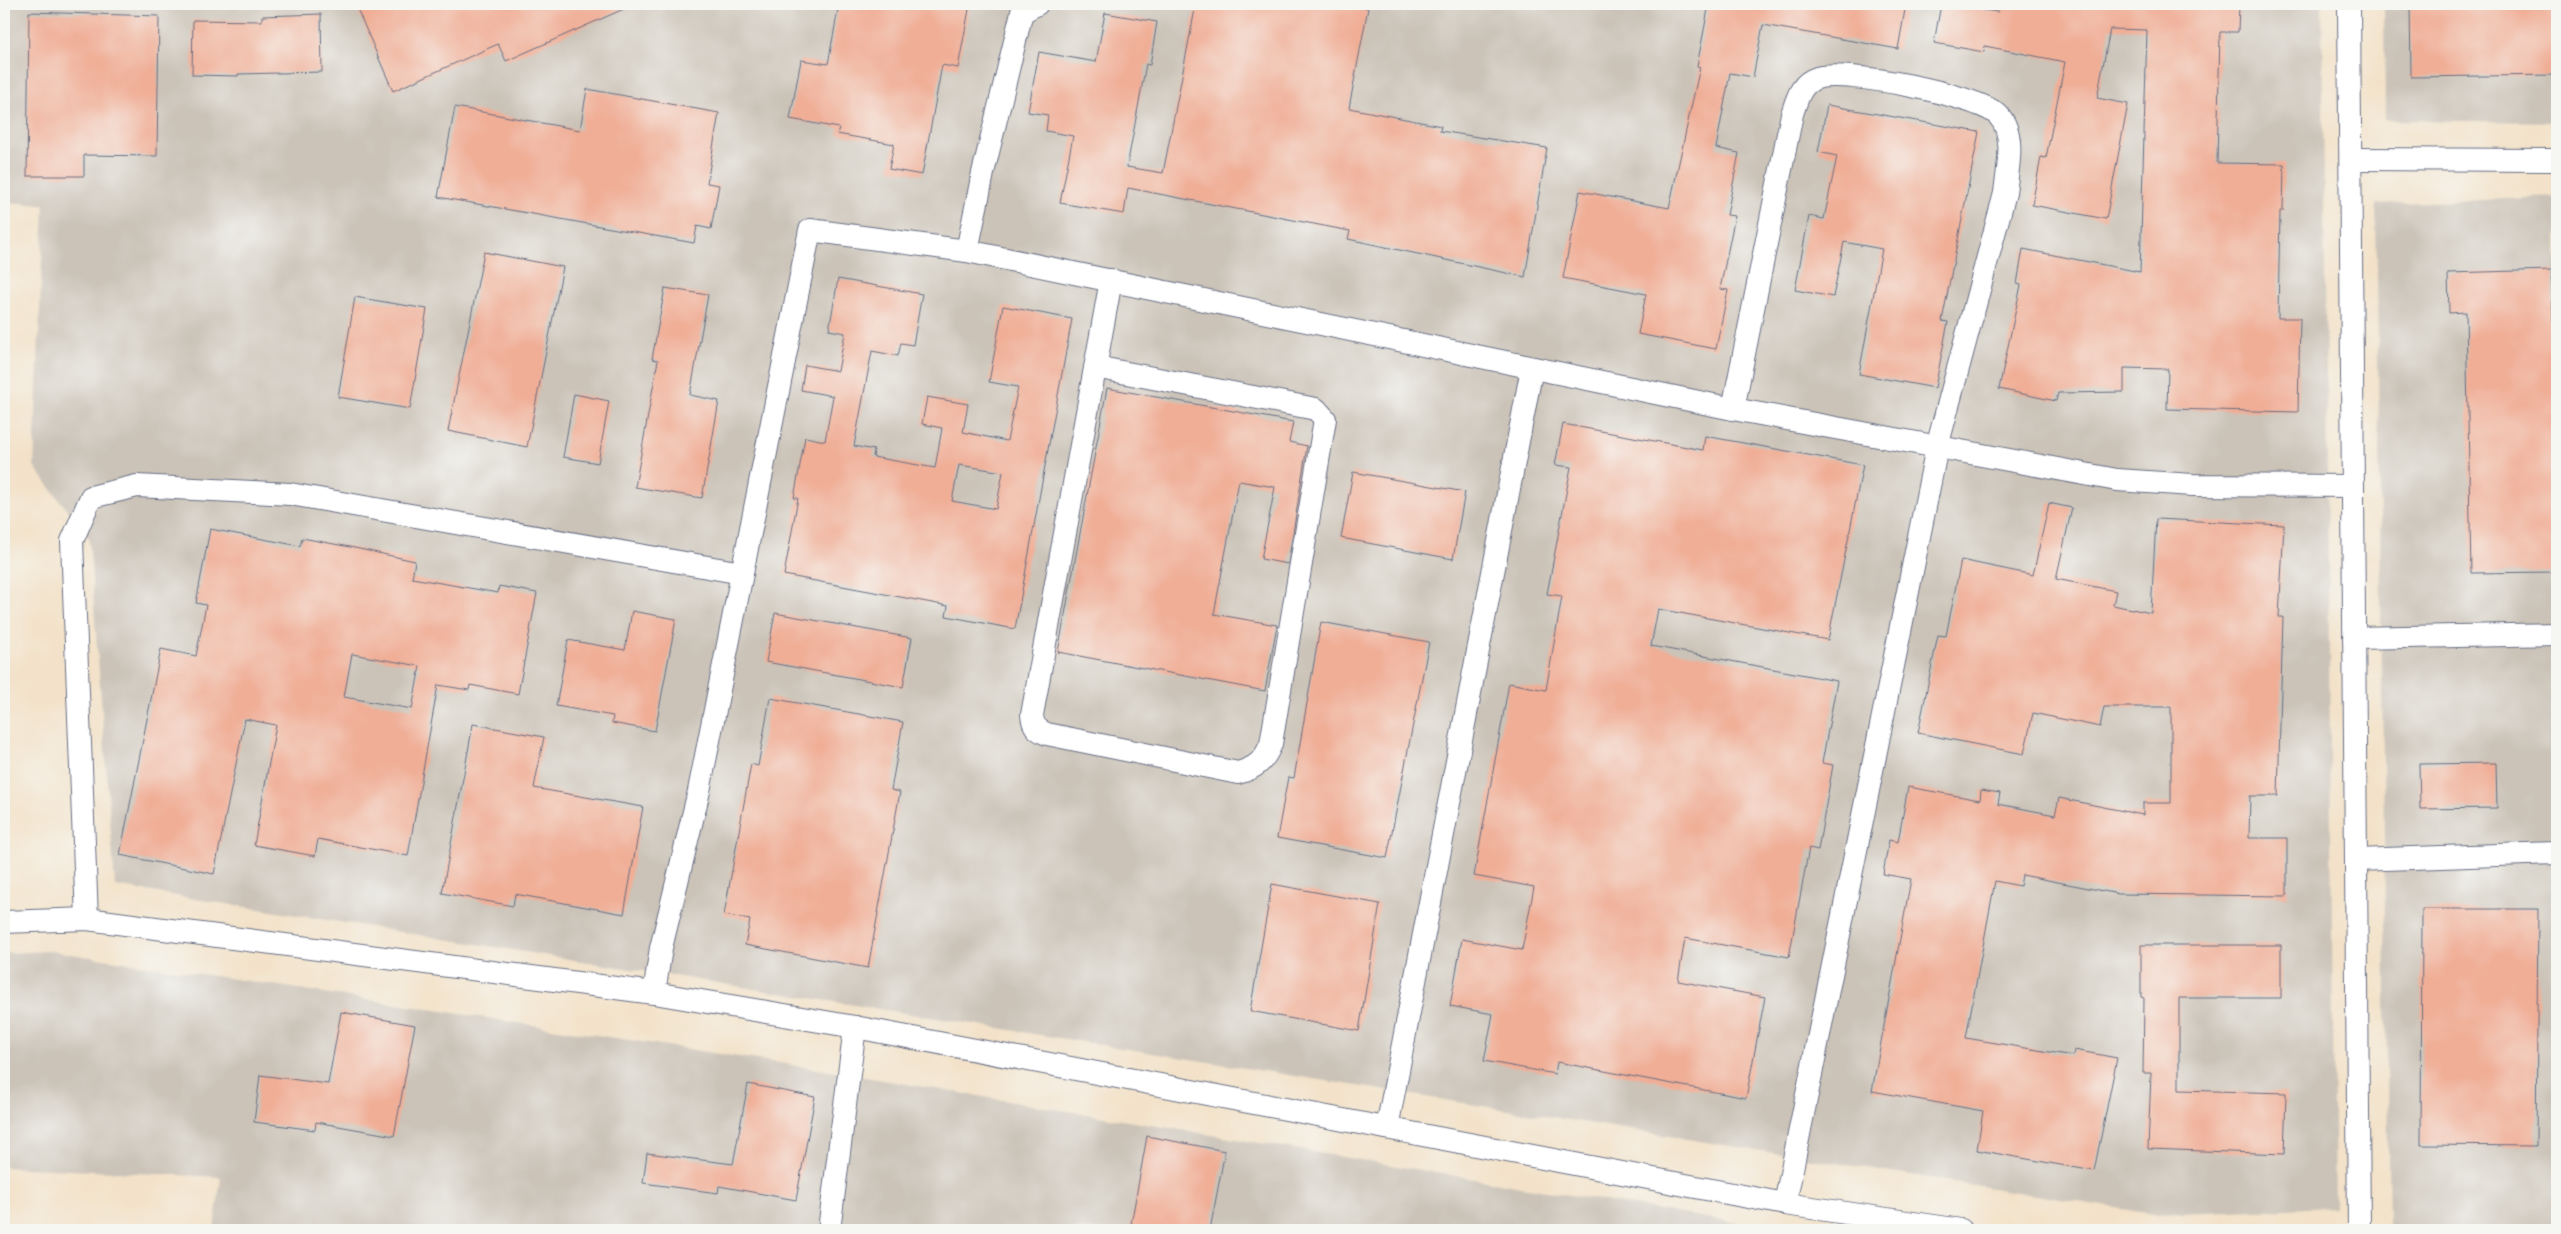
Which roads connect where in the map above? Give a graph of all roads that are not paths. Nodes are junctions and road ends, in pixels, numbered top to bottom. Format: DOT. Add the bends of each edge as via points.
graph roads {
  1 [pos="1037,4"];
  2 [pos="2350,4"];
  3 [pos="2351,159"];
  4 [pos="2557,160"];
  5 [pos="967,251"];
  6 [pos="1111,280"];
  7 [pos="1095,367"];
  8 [pos="1532,368"];
  9 [pos="1733,409"];
  10 [pos="1937,447"];
  11 [pos="2353,486"];
  12 [pos="742,573"];
  13 [pos="2557,634"];
  14 [pos="2354,638"];
  15 [pos="2557,853"];
  16 [pos="2356,860"];
  17 [pos="88,919"];
  18 [pos="4,922"];
  19 [pos="654,993"];
  20 [pos="855,1027"];
  21 [pos="1387,1128"];
  22 [pos="1785,1204"];
  23 [pos="829,1230"];
  24 [pos="1961,1230"];
  25 [pos="2358,1230"];
  1 -- 5 [label="street" via="1022,12 982,173"];
  2 -- 3 [label="street"];
  3 -- 4 [label="street"];
  3 -- 11 [label="street"];
  5 -- 6 [label="street"];
  5 -- 12 [label="street" via="810,230"];
  6 -- 7 [label="street"];
  6 -- 8 [label="street"];
  7 -- 7 [label="street" via="1032,715 1036,729 1238,773 1259,764 1271,744 1325,419 1316,409"];
  8 -- 9 [label="street"];
  8 -- 21 [label="street"];
  9 -- 10 [label="street"];
  9 -- 10 [label="street" via="1792,114 1800,90 1815,78 1839,75 1880,80 1983,106 1998,116 2006,129 2009,155 2005,193"];
  10 -- 11 [label="street" via="2117,480 2193,486"];
  10 -- 22 [label="street"];
  11 -- 14 [label="street"];
  12 -- 17 [label="street" via="290,494 137,486 91,497 72,541"];
  12 -- 19 [label="street" via="699,791 661,948"];
  13 -- 14 [label="street"];
  14 -- 16 [label="street"];
  15 -- 16 [label="street"];
  16 -- 25 [label="street"];
  17 -- 18 [label="street"];
  17 -- 19 [label="street"];
  19 -- 20 [label="street"];
  20 -- 21 [label="street"];
  20 -- 23 [label="street"];
  21 -- 22 [label="street"];
  22 -- 24 [label="street"];
}
